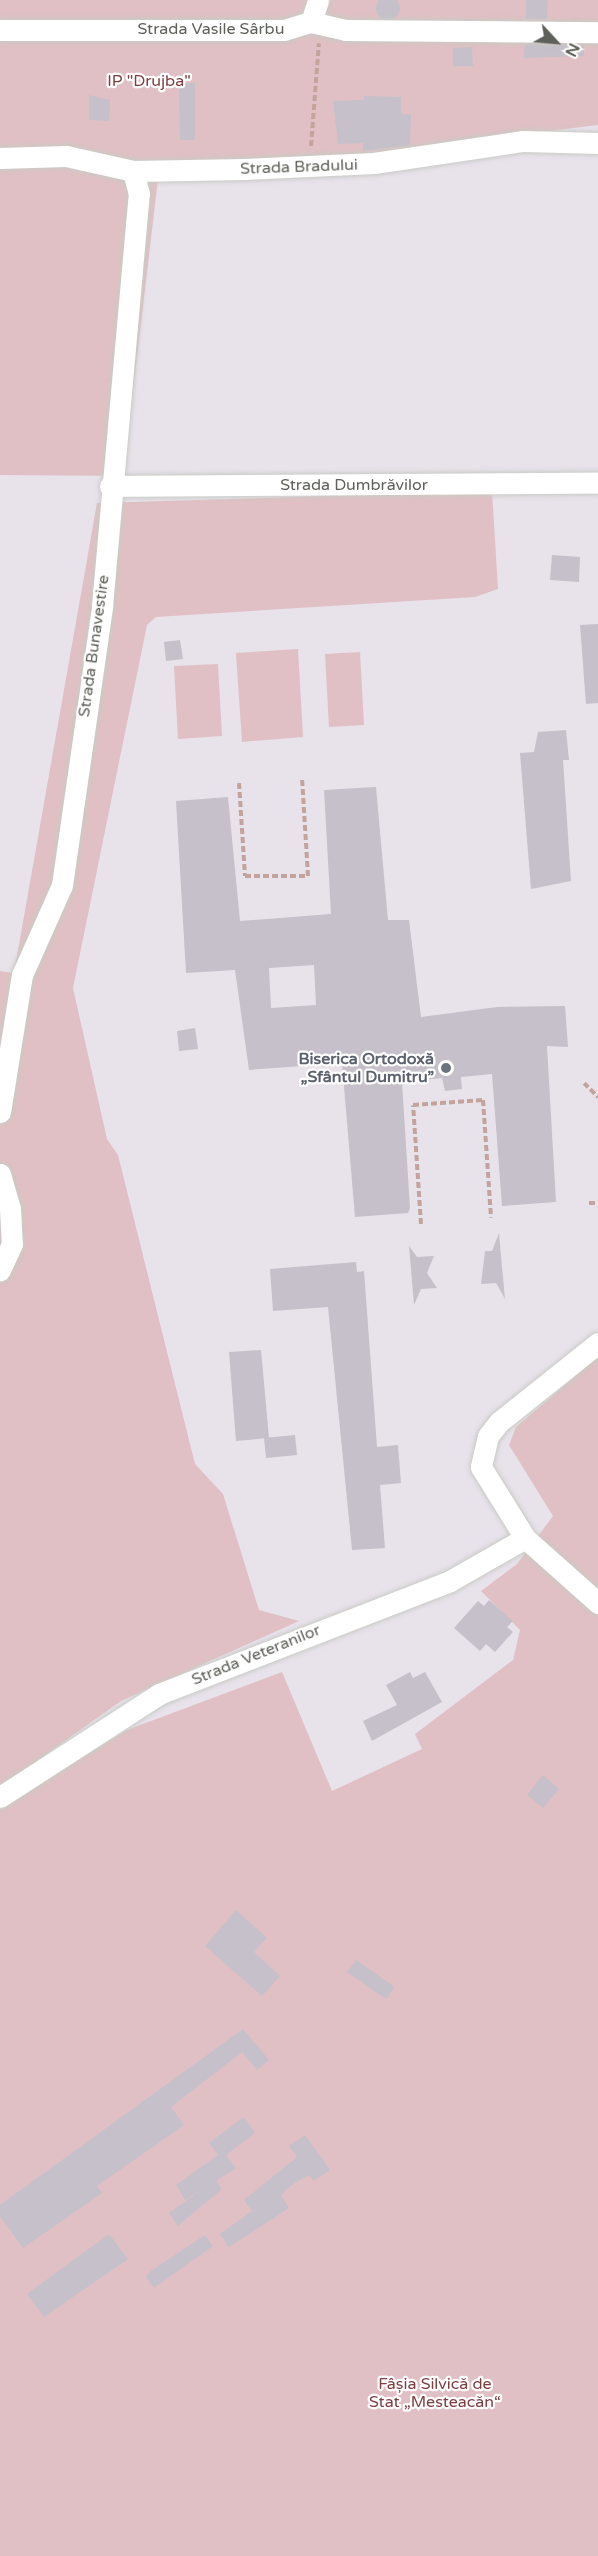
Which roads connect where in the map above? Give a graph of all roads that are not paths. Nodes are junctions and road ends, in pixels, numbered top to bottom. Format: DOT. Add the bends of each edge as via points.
graph roads {
  1 [pos="318,0"];
  2 [pos="315,25"];
  3 [pos="0,30"];
  4 [pos="598,32"];
  5 [pos="598,143"];
  6 [pos="0,158"];
  7 [pos="133,171"];
  8 [pos="598,483"];
  9 [pos="110,486"];
  10 [pos="0,1112"];
  11 [pos="0,1174"];
  12 [pos="0,1270"];
  13 [pos="598,1343"];
  14 [pos="525,1538"];
  15 [pos="598,1603"];
  16 [pos="0,1797"];
  1 -- 2 [label="street"];
  2 -- 3 [label="street, Strada Vasile Sârbu" via="284,30"];
  2 -- 4 [label="street, Strada Vasile Sârbu"];
  5 -- 7 [label="street, Strada Bradului" via="523,141 374,164"];
  6 -- 7 [label="street, Strada Bradului" via="66,156"];
  7 -- 9 [label="street, Strada Bunavestire" via="139,194"];
  8 -- 9 [label="street, Strada Dumbrăvilor"];
  9 -- 10 [label="street, Strada Bunavestire" via="102,606 62,885 22,975"];
  11 -- 12 [label="street" via="10,1208 12,1244"];
  13 -- 14 [label="street" via="488,1436 481,1467 487,1485"];
  14 -- 15 [label="street"];
  14 -- 16 [label="street, Strada Veteranilor" via="450,1581 159,1694"];
}
